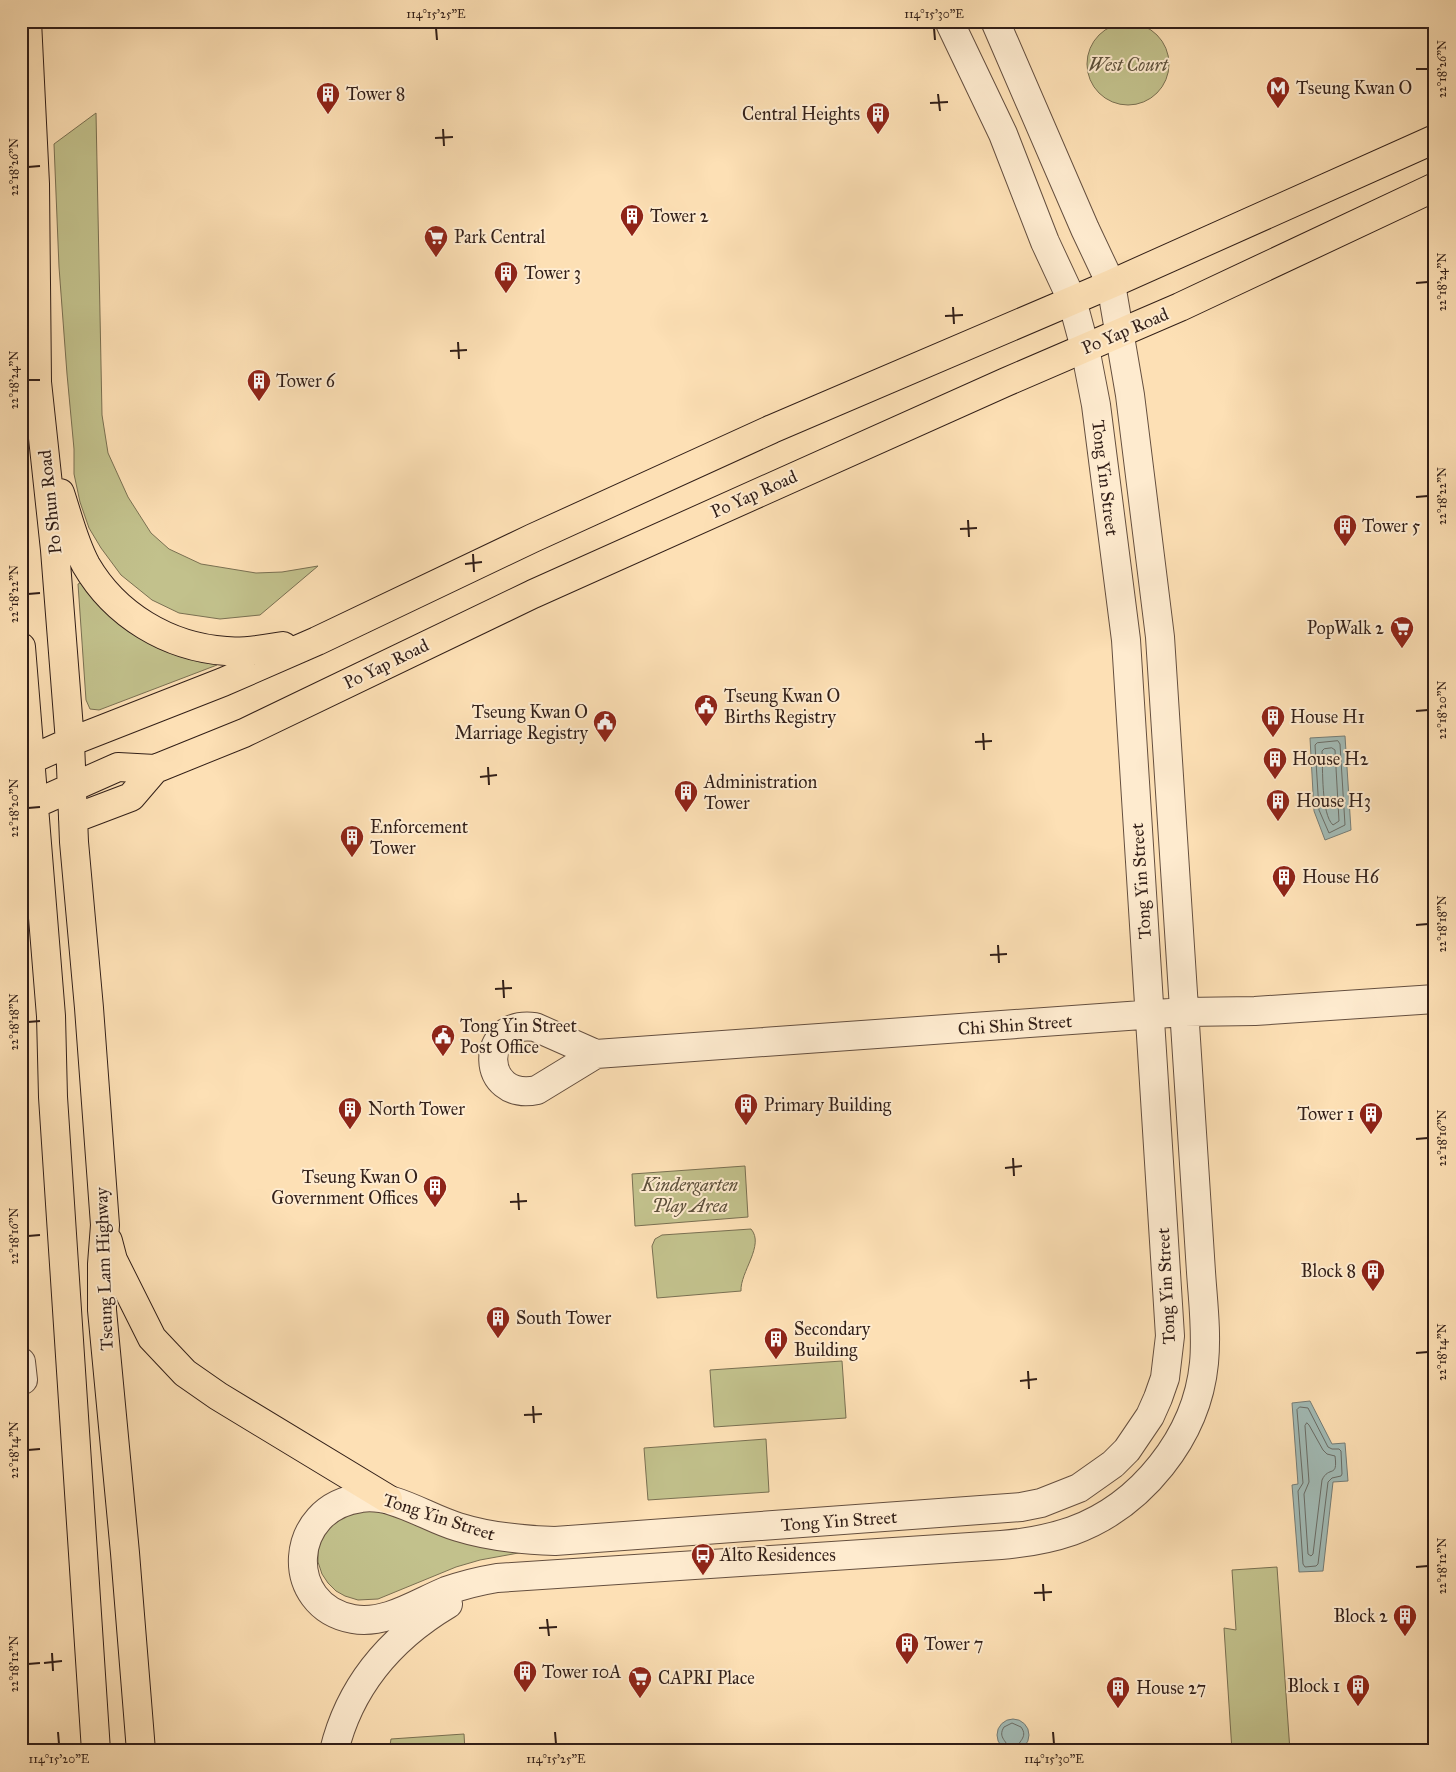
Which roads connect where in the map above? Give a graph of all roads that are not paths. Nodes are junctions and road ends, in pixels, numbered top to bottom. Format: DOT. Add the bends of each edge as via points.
graph roads {
  1 [pos="27,21"];
  2 [pos="949,21"];
  3 [pos="995,21"];
  4 [pos="1435,139"];
  5 [pos="1435,186"];
  6 [pos="1111,284"];
  7 [pos="1072,300"];
  8 [pos="1120,333"];
  9 [pos="1085,348"];
  10 [pos="37,382"];
  11 [pos="317,641"];
  12 [pos="21,647"];
  13 [pos="70,742"];
  14 [pos="26,761"];
  15 [pos="155,769"];
  16 [pos="71,788"];
  17 [pos="28,807"];
  18 [pos="73,820"];
  19 [pos="1435,999"];
  20 [pos="1184,1012"];
  21 [pos="1150,1015"];
  22 [pos="596,1054"];
  23 [pos="104,1225"];
  24 [pos="388,1499"];
  25 [pos="497,1578"];
  26 [pos="96,1751"];
  27 [pos="141,1751"];
  28 [pos="334,1751"];
  1 -- 10 [label="main road, Po Shun Road" via="35,184"];
  2 -- 7 [label="street, Tong Yin Street" via="1003,134 1045,242"];
  3 -- 6 [label="street, Tong Yin Street"];
  4 -- 6 [label="main road"];
  5 -- 8 [label="main road, Po Yap Road"];
  6 -- 7 [label="main road"];
  6 -- 8 [label="street, Tong Yin Street"];
  7 -- 9 [label="street, Tong Yin Street"];
  7 -- 11 [label="main road" via="541,534"];
  8 -- 9 [label="main road, Po Yap Road"];
  8 -- 20 [label="street, Tong Yin Street" via="1160,637"];
  9 -- 15 [label="main road, Po Yap Road" via="532,594 244,733"];
  9 -- 21 [label="street, Tong Yin Street" via="1096,405 1126,640"];
  10 -- 11 [label="main road" via="59,490 76,542 87,565 116,603 140,623 197,648 227,652"];
  10 -- 13 [label="main road, Po Shun Road" via="55,550"];
  11 -- 13 [label="main road"];
  12 -- 14 [label="main road"];
  13 -- 14 [label="main road"];
  13 -- 16 [label="main road, Po Shun Road"];
  14 -- 17 [label="main road, Tseung Lam Highway"];
  15 -- 16 [label="main road, Po Yap Road" via="118,768"];
  15 -- 18 [label="main road" via="131,797"];
  16 -- 17 [label="main road, Po Yap Road"];
  16 -- 18 [label="main road, Tseung Lam Highway"];
  17 -- 26 [label="main road, Tseung Lam Highway" via="51,1016 53,1096"];
  18 -- 23 [label="main road, Tseung Lam Highway"];
  19 -- 20 [label="street, Chi Shin Street"];
  20 -- 21 [label="street, Chi Shin Street"];
  20 -- 25 [label="street, Tong Yin Street" via="1204,1363 1200,1387 1182,1433 1170,1454 1137,1491 1096,1520 1050,1538 1026,1543"];
  21 -- 22 [label="street, Chi Shin Street"];
  21 -- 24 [label="street, Tong Yin Street" via="1170,1336 1168,1358 1158,1398 1139,1434 1113,1464 1085,1484 1060,1497 1021,1507 563,1541 507,1539 484,1534 439,1521"];
  23 -- 24 [label="main road" via="113,1260 152,1338 179,1367 199,1384"];
  23 -- 27 [label="main road, Tseung Lam Highway" via="102,1310"];
  24 -- 25 [label="street, Tong Yin Street" via="362,1497 335,1506 323,1514 306,1538 303,1564 310,1589 328,1609 351,1619 375,1620 464,1585"];
  25 -- 28 [label="street, Tong Yin Street" via="427,1617 392,1646 353,1701"];
}
